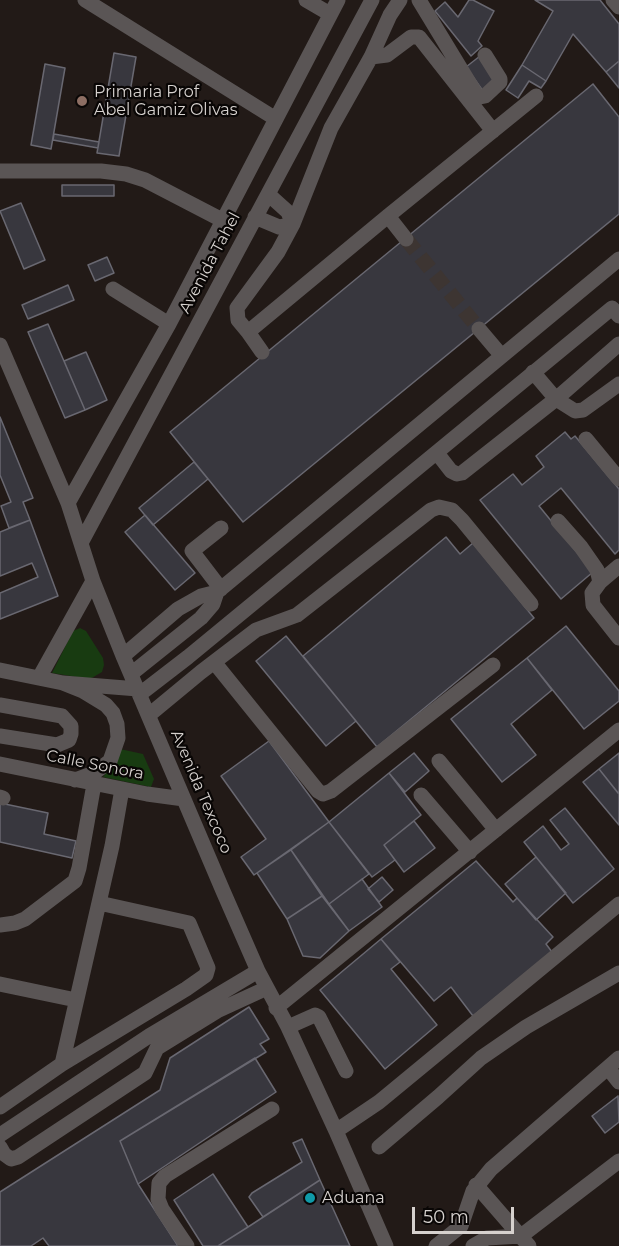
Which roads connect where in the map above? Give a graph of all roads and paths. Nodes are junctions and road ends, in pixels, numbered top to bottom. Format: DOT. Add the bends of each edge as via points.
graph roads {
  1 [pos="85,0"];
  2 [pos="306,0"];
  3 [pos="338,0"];
  4 [pos="372,0"];
  5 [pos="400,0"];
  6 [pos="419,0"];
  7 [pos="613,0"];
  8 [pos="619,7"];
  9 [pos="330,14"];
  10 [pos="485,55"];
  11 [pos="371,57"];
  12 [pos="536,96"];
  13 [pos="276,118"];
  14 [pos="493,131"];
  15 [pos="0,171"];
  16 [pos="268,194"];
  17 [pos="388,216"];
  18 [pos="255,218"];
  19 [pos="224,221"];
  20 [pos="293,224"];
  21 [pos="406,239"];
  22 [pos="619,259"];
  23 [pos="113,289"];
  24 [pos="617,309"];
  25 [pos="169,324"];
  26 [pos="479,329"];
  27 [pos="248,332"];
  28 [pos="619,344"];
  29 [pos="0,345"];
  30 [pos="262,352"];
  31 [pos="501,355"];
  32 [pos="533,372"];
  33 [pos="619,384"];
  34 [pos="556,399"];
  35 [pos="586,439"];
  36 [pos="437,453"];
  37 [pos="619,479"];
  38 [pos="68,503"];
  39 [pos="558,521"];
  40 [pos="221,528"];
  41 [pos="81,543"];
  42 [pos="619,566"];
  43 [pos="93,581"];
  44 [pos="600,582"];
  45 [pos="219,591"];
  46 [pos="531,604"];
  47 [pos="619,638"];
  48 [pos="123,656"];
  49 [pos="214,662"];
  50 [pos="493,665"];
  51 [pos="0,670"];
  52 [pos="131,674"];
  53 [pos="39,678"];
  54 [pos="63,683"];
  55 [pos="139,691"];
  56 [pos="0,705"];
  57 [pos="149,715"];
  58 [pos="619,730"];
  59 [pos="0,736"];
  60 [pos="439,761"];
  61 [pos="0,764"];
  62 [pos="75,780"];
  63 [pos="94,784"];
  64 [pos="122,789"];
  65 [pos="421,795"];
  66 [pos="184,799"];
  67 [pos="496,830"];
  68 [pos="470,852"];
  69 [pos="99,903"];
  70 [pos="619,904"];
  71 [pos="0,925"];
  72 [pos="258,971"];
  73 [pos="619,973"];
  74 [pos="0,984"];
  75 [pos="267,988"];
  76 [pos="76,1000"];
  77 [pos="214,1005"];
  78 [pos="276,1008"];
  79 [pos="288,1027"];
  80 [pos="153,1042"];
  81 [pos="613,1063"];
  82 [pos="62,1064"];
  83 [pos="346,1071"];
  84 [pos="619,1082"];
  85 [pos="0,1107"];
  86 [pos="272,1109"];
  87 [pos="336,1131"];
  88 [pos="0,1135"];
  89 [pos="0,1147"];
  90 [pos="379,1147"];
  91 [pos="619,1161"];
  92 [pos="476,1185"];
  93 [pos="525,1241"];
  94 [pos="187,1246"];
  95 [pos="386,1246"];
  96 [pos="436,1246"];
  97 [pos="473,1246"];
  1 -- 13 [label="street"];
  2 -- 9 [label="street"];
  3 -- 9 [label="street, Avenida Tahel"];
  4 -- 16 [label="street, Avenida Tahel"];
  5 -- 11 [label="street"];
  6 -- 10 [label="street" via="480,97 500,82"];
  7 -- 8 [label="street"];
  9 -- 13 [label="street, Avenida Tahel"];
  11 -- 14 [label="street" via="387,55 411,36 419,37"];
  11 -- 20 [label="street" via="331,128"];
  12 -- 14 [label="street"];
  13 -- 19 [label="street, Avenida Tahel"];
  14 -- 17 [label="street"];
  15 -- 19 [label="street" via="126,174"];
  16 -- 18 [label="street, Avenida Tahel"];
  16 -- 20 [label="street" via="288,212"];
  17 -- 21 [label="street"];
  17 -- 27 [label="street"];
  18 -- 20 [label="street" via="279,227"];
  18 -- 41 [label="street, Avenida Tahel"];
  19 -- 25 [label="street, Avenida Tahel"];
  20 -- 27 [label="street" via="278,252 237,308 238,320"];
  22 -- 31 [label="street"];
  23 -- 25 [label="street"];
  24 -- 32 [label="street"];
  25 -- 38 [label="street, Avenida Tahel"];
  26 -- 31 [label="street"];
  27 -- 30 [label="street"];
  28 -- 34 [label="street"];
  29 -- 38 [label="street, Avenida Texcoco"];
  31 -- 45 [label="street"];
  32 -- 34 [label="street"];
  32 -- 36 [label="street"];
  33 -- 34 [label="street" via="584,410 575,411"];
  34 -- 36 [label="street" via="462,473 451,471"];
  35 -- 37 [label="street"];
  36 -- 55 [label="street" via="188,657"];
  38 -- 41 [label="street, Avenida Texcoco"];
  39 -- 44 [label="street" via="597,570"];
  40 -- 45 [label="street" via="192,551"];
  41 -- 43 [label="street, Avenida Texcoco"];
  42 -- 44 [label="street"];
  43 -- 48 [label="street, Avenida Texcoco"];
  43 -- 53 [label="street"];
  44 -- 47 [label="street" via="592,594 592,605"];
  45 -- 48 [label="street" via="178,609"];
  45 -- 52 [label="street" via="201,618"];
  46 -- 49 [label="street" via="462,520 452,510 439,507 297,615 256,630"];
  48 -- 52 [label="street, Avenida Texcoco"];
  49 -- 50 [label="street" via="323,794 332,791"];
  49 -- 57 [label="street"];
  51 -- 53 [label="street"];
  52 -- 55 [label="street, Avenida Texcoco"];
  53 -- 54 [label="street"];
  54 -- 55 [label="street"];
  54 -- 62 [label="street" via="106,705 117,724 118,738 110,761"];
  55 -- 57 [label="street, Avenida Texcoco"];
  56 -- 59 [label="street" via="62,716 71,726 71,734 69,740 57,745"];
  57 -- 66 [label="street, Avenida Texcoco"];
  58 -- 67 [label="street"];
  60 -- 67 [label="street"];
  61 -- 62 [label="street, Calle Sonora"];
  62 -- 63 [label="street, Calle Sonora"];
  63 -- 64 [label="street, Calle Sonora"];
  63 -- 71 [label="street" via="75,881 25,919"];
  64 -- 66 [label="street, Calle Sonora"];
  64 -- 69 [label="street"];
  65 -- 68 [label="street"];
  66 -- 72 [label="street, Avenida Texcoco"];
  67 -- 68 [label="street"];
  68 -- 78 [label="street"];
  69 -- 76 [label="street"];
  69 -- 82 [label="street" via="189,923 208,968 206,975 186,989"];
  70 -- 87 [label="street" via="379,1102"];
  72 -- 75 [label="street, Avenida Texcoco"];
  72 -- 77 [label="street"];
  73 -- 90 [label="street" via="481,1058"];
  74 -- 76 [label="street"];
  75 -- 77 [label="street"];
  75 -- 78 [label="street, Avenida Texcoco"];
  76 -- 82 [label="street"];
  77 -- 80 [label="street"];
  78 -- 79 [label="street, Avenida Texcoco"];
  79 -- 83 [label="street" via="315,1015 319,1017"];
  79 -- 87 [label="street, Avenida Texcoco"];
  80 -- 88 [label="street"];
  80 -- 89 [label="street" via="145,1073 18,1157 11,1159"];
  81 -- 84 [label="street"];
  81 -- 92 [label="street"];
  82 -- 85 [label="street"];
  86 -- 94 [label="street" via="159,1183 162,1209"];
  87 -- 95 [label="street, Avenida Texcoco"];
  91 -- 93 [label="street"];
  92 -- 93 [label="street"];
  92 -- 96 [label="street" via="461,1226"];
  93 -- 97 [label="street" via="487,1238"];
}
